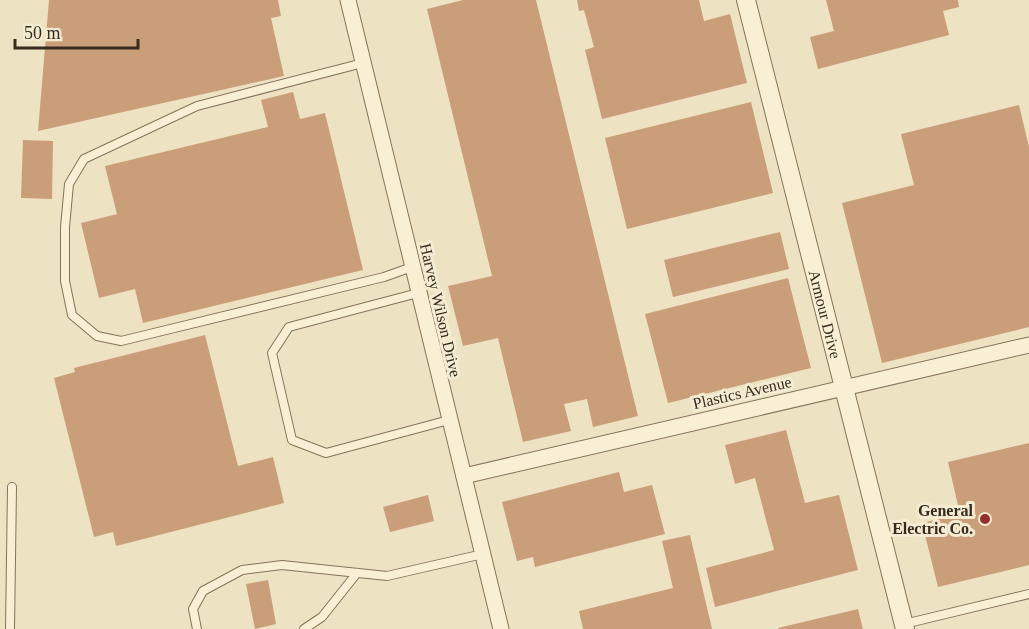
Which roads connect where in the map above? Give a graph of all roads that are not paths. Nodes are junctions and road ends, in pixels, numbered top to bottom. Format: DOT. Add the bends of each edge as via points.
graph roads {
  1 [pos="348,0"];
  2 [pos="746,0"];
  3 [pos="363,63"];
  4 [pos="412,267"];
  5 [pos="418,293"];
  6 [pos="1029,345"];
  7 [pos="843,387"];
  8 [pos="449,420"];
  9 [pos="464,476"];
  10 [pos="12,487"];
  11 [pos="483,554"];
  12 [pos="357,573"];
  13 [pos="1029,594"];
  14 [pos="905,627"];
  15 [pos="10,629"];
  16 [pos="197,629"];
  17 [pos="304,629"];
  18 [pos="501,629"];
  1 -- 3 [label="street, Harvey Wilson Drive"];
  2 -- 7 [label="street, Armour Drive"];
  3 -- 4 [label="street, Harvey Wilson Drive"];
  3 -- 4 [label="lane" via="196,106 84,159 69,184 65,227 65,281 72,315 97,336 121,341"];
  4 -- 5 [label="street, Harvey Wilson Drive"];
  5 -- 8 [label="street, Harvey Wilson Drive"];
  5 -- 8 [label="lane" via="289,327 272,353 292,440 326,453"];
  6 -- 7 [label="street, Plastics Avenue"];
  7 -- 9 [label="street, Plastics Avenue"];
  7 -- 14 [label="street, Armour Drive"];
  8 -- 9 [label="street, Harvey Wilson Drive"];
  9 -- 11 [label="street, Harvey Wilson Drive"];
  10 -- 15 [label="lane"];
  11 -- 12 [label="lane" via="387,576"];
  11 -- 18 [label="street, Harvey Wilson Drive"];
  12 -- 16 [label="lane" via="282,565 242,570 203,591 193,609"];
  12 -- 17 [label="lane" via="322,617"];
  13 -- 14 [label="lane"];
}
